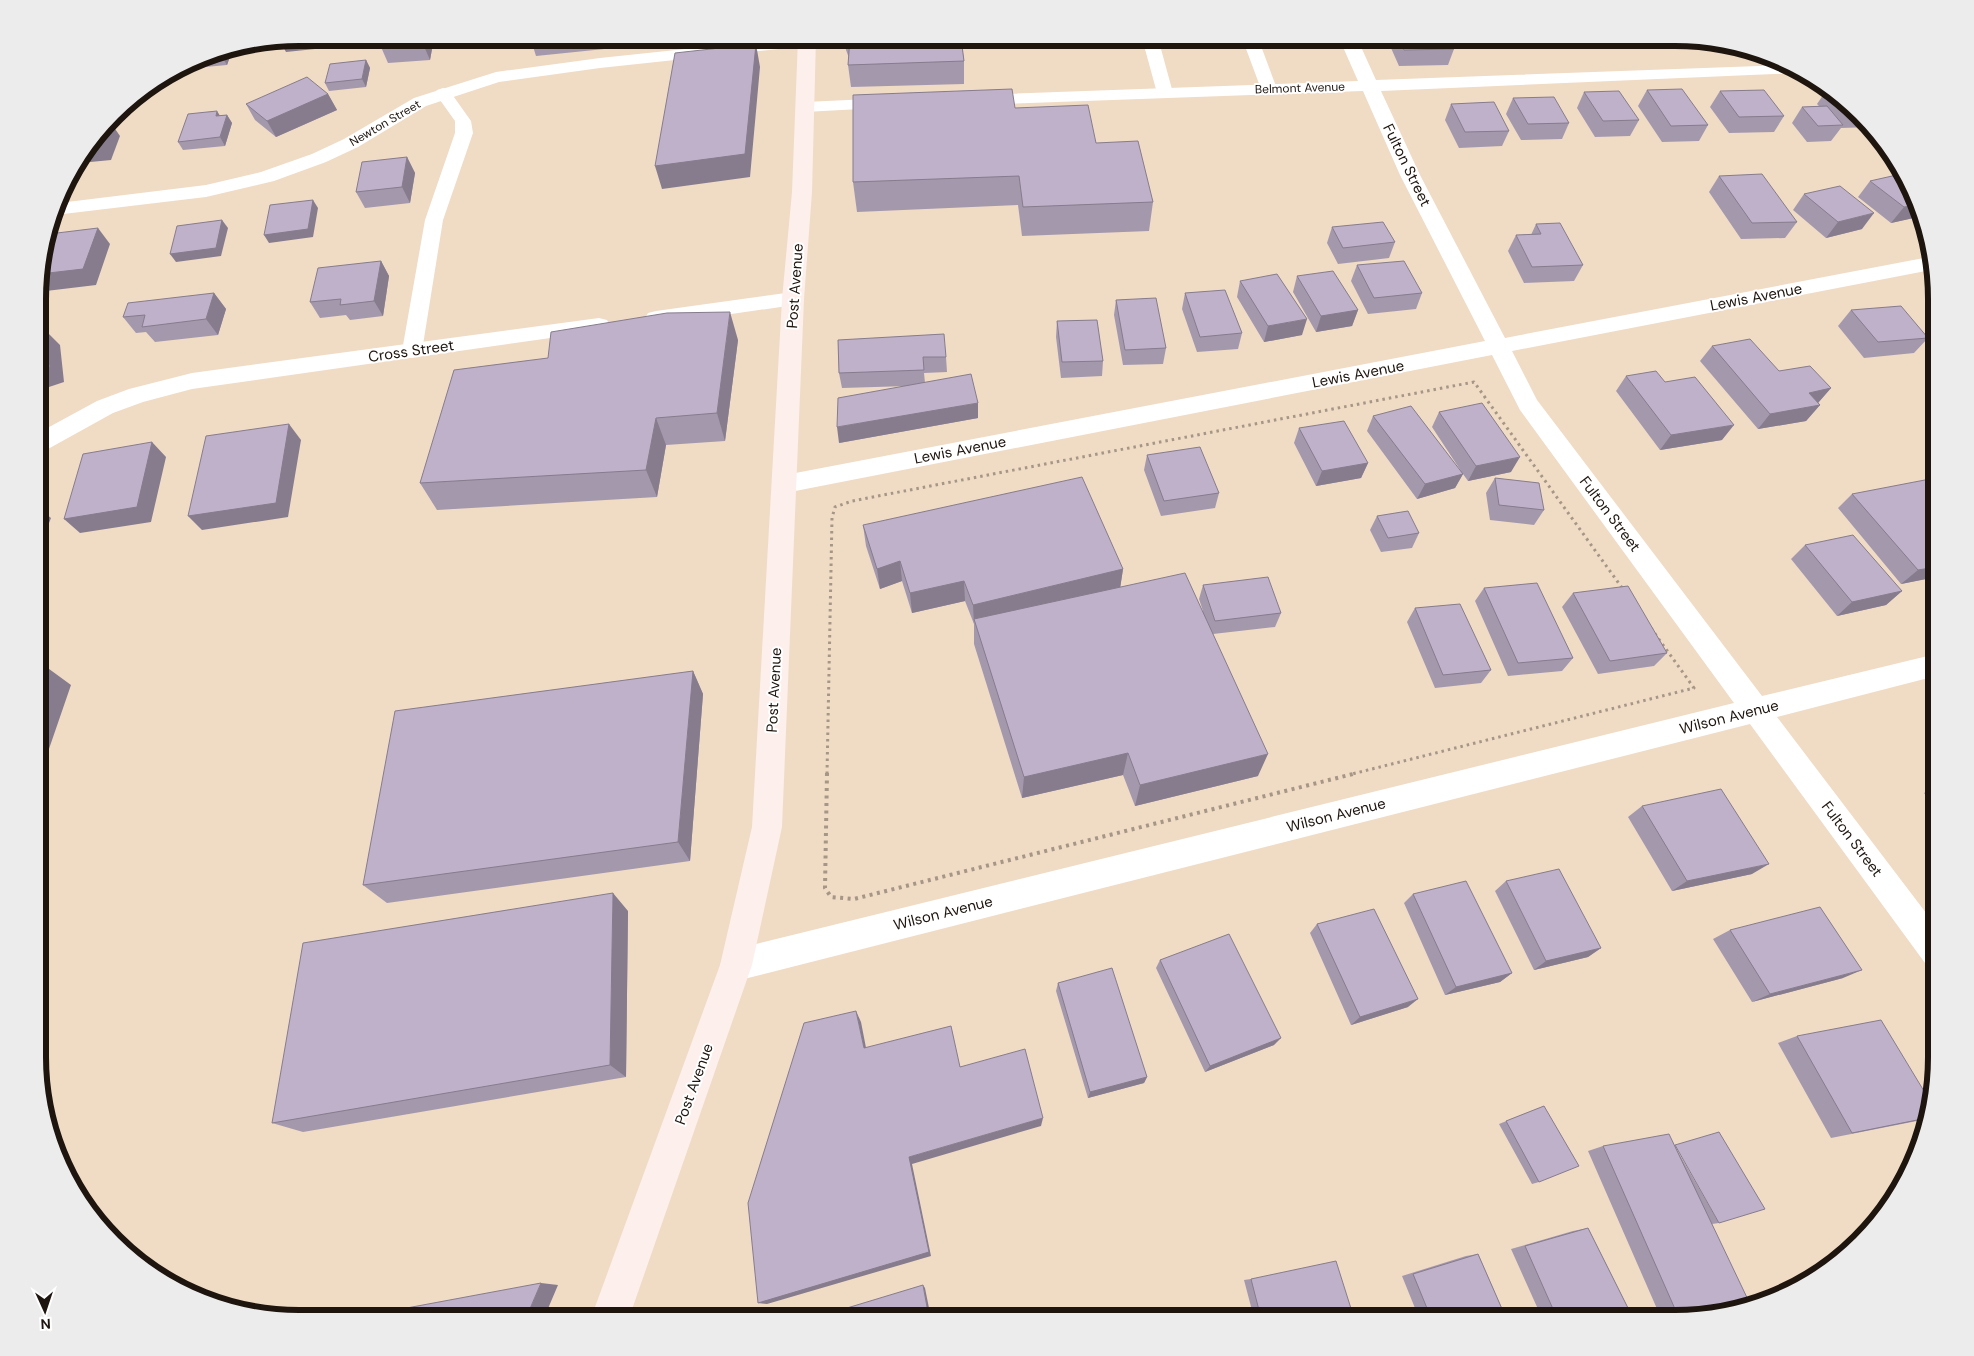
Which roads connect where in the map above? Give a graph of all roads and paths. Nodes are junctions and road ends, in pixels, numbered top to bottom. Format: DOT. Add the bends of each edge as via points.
graph roads {
  1 [pos="747,46"];
  2 [pos="807,46"];
  3 [pos="1152,46"];
  4 [pos="1253,46"];
  5 [pos="1352,46"];
  6 [pos="1784,70"];
  7 [pos="1369,86"];
  8 [pos="1268,89"];
  9 [pos="443,93"];
  10 [pos="1165,93"];
  11 [pos="963,101"];
  12 [pos="904,103"];
  13 [pos="805,107"];
  14 [pos="63,208"];
  15 [pos="1926,265"];
  16 [pos="793,299"];
  17 [pos="1500,346"];
  18 [pos="412,351"];
  19 [pos="46,439"];
  20 [pos="785,484"];
  21 [pos="1928,667"];
  22 [pos="1694,688"];
  23 [pos="1756,710"];
  24 [pos="1928,941"];
  25 [pos="736,965"];
  26 [pos="613,1310"];
  1 -- 9 [label="street, Newton Street" via="496,77"];
  2 -- 13 [label="main road, Post Avenue"];
  3 -- 10 [label="lane"];
  4 -- 8 [label="lane"];
  5 -- 7 [label="street, Fulton Street"];
  6 -- 7 [label="street, Belmont Avenue"];
  7 -- 8 [label="street, Belmont Avenue"];
  7 -- 17 [label="street, Fulton Street" via="1410,175"];
  8 -- 10 [label="street, Belmont Avenue"];
  9 -- 14 [label="street, Newton Street" via="420,102 351,143 267,177 206,191"];
  9 -- 18 [label="lane" via="463,121 464,133 434,220"];
  10 -- 11 [label="street, Belmont Avenue"];
  12 -- 13 [label="street"];
  13 -- 16 [label="main road, Post Avenue"];
  15 -- 17 [label="street, Lewis Avenue"];
  16 -- 18 [label="street, Cross Street"];
  16 -- 20 [label="main road, Post Avenue"];
  17 -- 20 [label="street, Lewis Avenue"];
  17 -- 23 [label="street, Fulton Street" via="1528,404"];
  18 -- 19 [label="street, Cross Street" via="192,380 104,407"];
  20 -- 25 [label="main road, Post Avenue" via="767,827"];
  21 -- 23 [label="street, Wilson Avenue"];
  22 -- 22 [label="path" via="854,899 831,897 825,888 832,518 835,507 852,501 1474,382"];
  23 -- 24 [label="street, Fulton Street"];
  23 -- 25 [label="street, Wilson Avenue"];
  25 -- 26 [label="main road, Post Avenue"];
}
